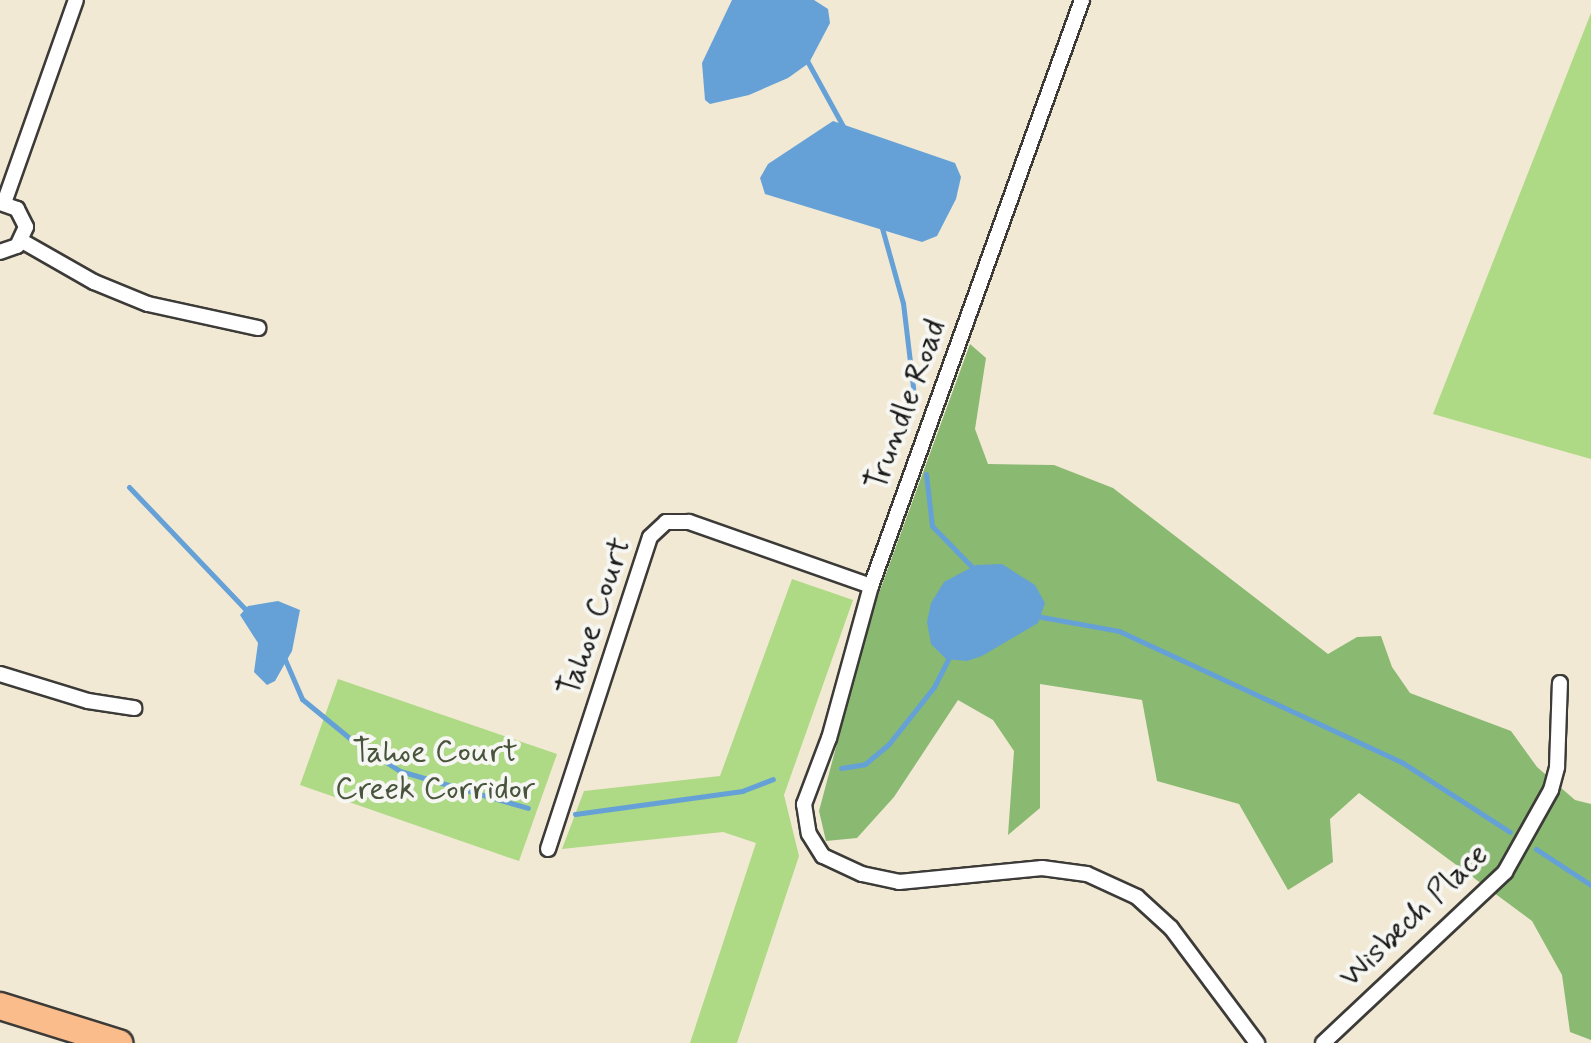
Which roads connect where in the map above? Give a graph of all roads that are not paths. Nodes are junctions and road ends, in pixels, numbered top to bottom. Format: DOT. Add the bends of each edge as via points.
graph roads {
  1 [pos="76,0"];
  2 [pos="1082,0"];
  3 [pos="2,203"];
  4 [pos="22,241"];
  5 [pos="0,252"];
  6 [pos="258,328"];
  7 [pos="871,586"];
  8 [pos="0,674"];
  9 [pos="1560,683"];
  10 [pos="134,708"];
  11 [pos="548,849"];
  12 [pos="0,1006"];
  13 [pos="119,1043"];
  14 [pos="1257,1043"];
  15 [pos="1323,1043"];
  1 -- 3 [label="street"];
  2 -- 7 [label="street, Trundle Road"];
  3 -- 4 [label="street" via="25,220"];
  4 -- 5 [label="street"];
  4 -- 6 [label="street" via="94,282 148,304"];
  7 -- 11 [label="street, Tahoe Court" via="689,522 666,522 650,537"];
  7 -- 14 [label="street, Trundle Road" via="829,738 804,804 809,834 823,856 862,874 899,882 1042,868 1087,874 1137,897 1171,928"];
  8 -- 10 [label="street" via="88,701"];
  9 -- 15 [label="street, Wisbech Place" via="1557,767 1551,790 1505,872"];
  12 -- 13 [label="highway"];
}
